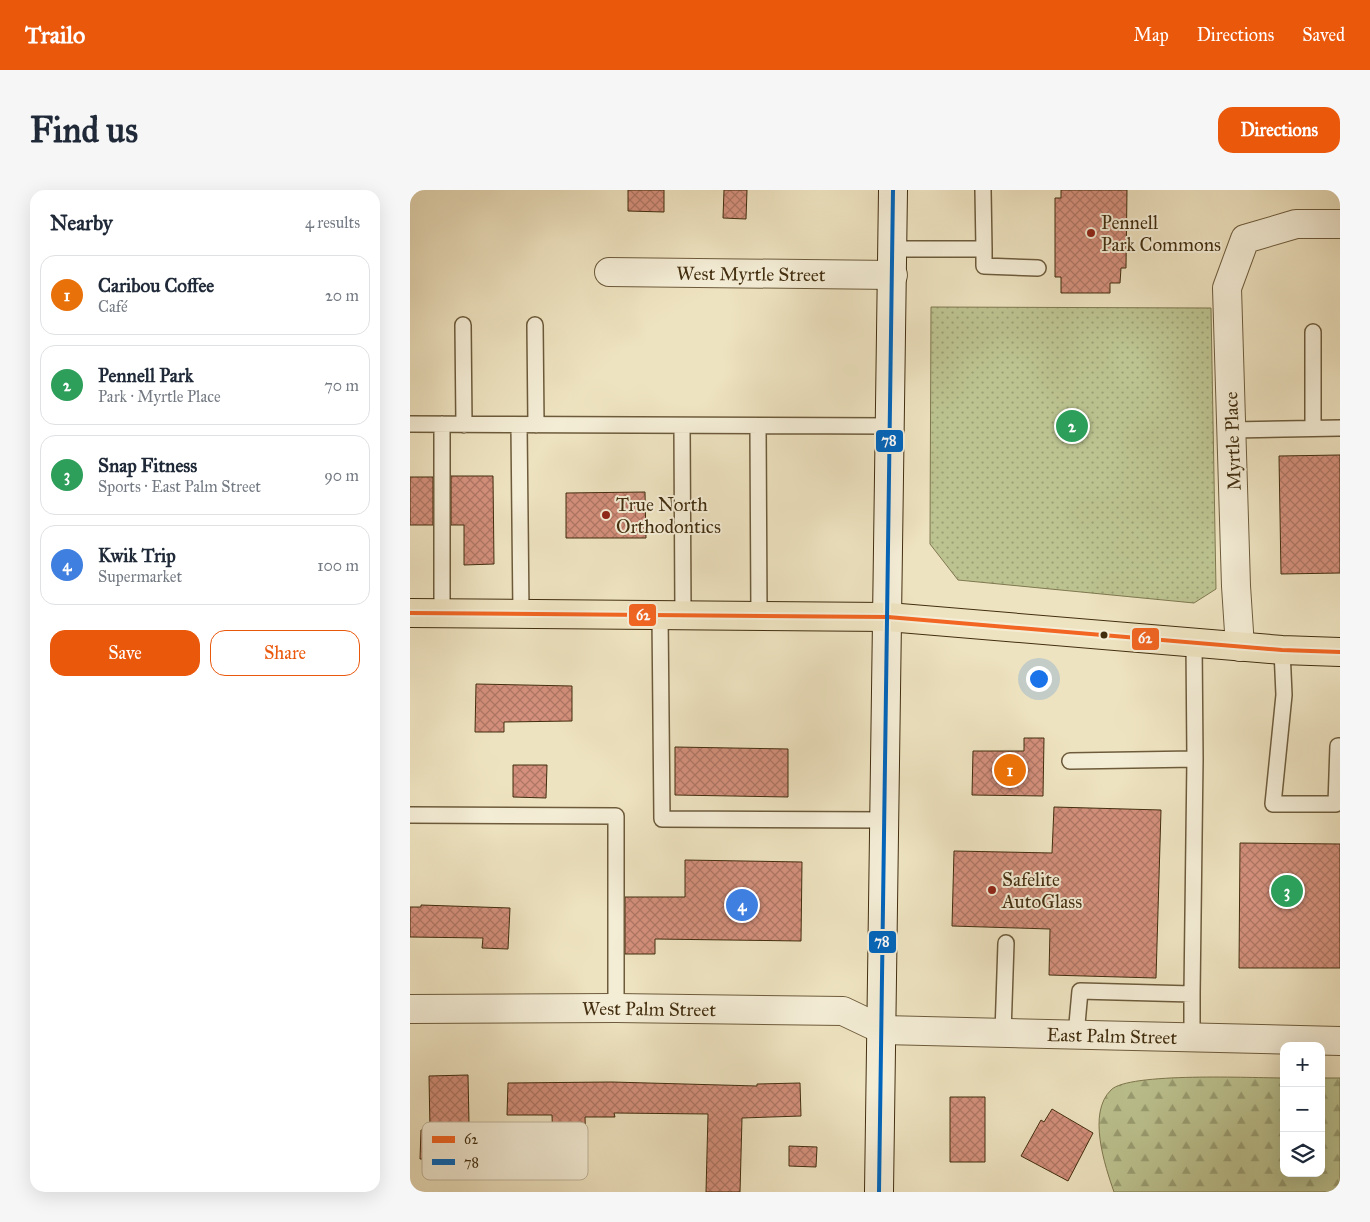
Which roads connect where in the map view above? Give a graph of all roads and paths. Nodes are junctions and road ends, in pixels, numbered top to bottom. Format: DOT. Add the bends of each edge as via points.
graph roads {
  1 [pos="893,190"];
  2 [pos="983,190"];
  3 [pos="1340,224"];
  4 [pos="984,248"];
  5 [pos="893,262"];
  6 [pos="1038,268"];
  7 [pos="609,272"];
  8 [pos="463,325"];
  9 [pos="535,325"];
  10 [pos="1313,332"];
  11 [pos="410,424"];
  12 [pos="442,424"];
  13 [pos="464,424"];
  14 [pos="519,425"];
  15 [pos="536,425"];
  16 [pos="682,426"];
  17 [pos="758,426"];
  18 [pos="892,426"];
  19 [pos="1313,428"];
  20 [pos="1340,428"];
  21 [pos="1232,430"];
  22 [pos="410,613"];
  23 [pos="442,613"];
  24 [pos="521,614"];
  25 [pos="671,614"];
  26 [pos="759,615"];
  27 [pos="888,617"];
  28 [pos="1194,642"];
  29 [pos="1240,646"];
  30 [pos="1282,650"];
  31 [pos="1340,652"];
  32 [pos="1340,746"];
  33 [pos="1195,759"];
  34 [pos="1070,761"];
  35 [pos="410,815"];
  36 [pos="885,820"];
  37 [pos="1006,943"];
  38 [pos="1192,994"];
  39 [pos="616,1008"];
  40 [pos="410,1009"];
  41 [pos="882,1030"];
  42 [pos="1003,1033"];
  43 [pos="1076,1035"];
  44 [pos="1192,1037"];
  45 [pos="1340,1041"];
  46 [pos="879,1192"];
  1 -- 5 [label="street"];
  2 -- 4 [label="lane"];
  3 -- 21 [label="street, Myrtle Place" via="1296,224 1245,239 1227,288"];
  4 -- 5 [label="lane"];
  4 -- 6 [label="lane" via="984,266"];
  5 -- 7 [label="street, West Myrtle Street"];
  5 -- 18 [label="street"];
  8 -- 13 [label="lane"];
  9 -- 15 [label="lane"];
  10 -- 19 [label="lane"];
  11 -- 12 [label="lane"];
  12 -- 13 [label="lane"];
  12 -- 23 [label="lane"];
  13 -- 14 [label="lane"];
  14 -- 15 [label="lane"];
  14 -- 24 [label="lane"];
  15 -- 16 [label="lane"];
  16 -- 17 [label="lane"];
  16 -- 25 [label="lane"];
  17 -- 18 [label="lane"];
  17 -- 26 [label="lane"];
  18 -- 27 [label="street"];
  19 -- 20 [label="lane"];
  19 -- 21 [label="lane"];
  21 -- 29 [label="street, Myrtle Place"];
  22 -- 23 [label="highway"];
  23 -- 24 [label="highway"];
  24 -- 25 [label="highway"];
  25 -- 26 [label="highway"];
  25 -- 36 [label="lane" via="662,819"];
  26 -- 27 [label="highway"];
  27 -- 28 [label="highway"];
  27 -- 36 [label="street"];
  28 -- 29 [label="highway"];
  28 -- 33 [label="lane"];
  29 -- 30 [label="highway"];
  30 -- 31 [label="highway"];
  30 -- 32 [label="lane" via="1284,695 1273,804 1336,804"];
  33 -- 34 [label="lane"];
  33 -- 38 [label="lane"];
  35 -- 39 [label="lane" via="616,816"];
  36 -- 41 [label="street"];
  37 -- 42 [label="lane"];
  38 -- 43 [label="lane" via="1080,991"];
  38 -- 44 [label="lane"];
  39 -- 40 [label="street, West Palm Street"];
  39 -- 41 [label="street, West Palm Street" via="843,1011"];
  41 -- 42 [label="street, East Palm Street"];
  41 -- 46 [label="street"];
  42 -- 43 [label="street, East Palm Street"];
  43 -- 44 [label="street, East Palm Street"];
  44 -- 45 [label="street, East Palm Street"];
}
